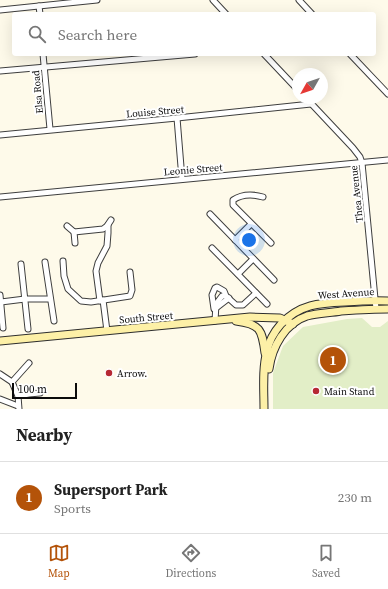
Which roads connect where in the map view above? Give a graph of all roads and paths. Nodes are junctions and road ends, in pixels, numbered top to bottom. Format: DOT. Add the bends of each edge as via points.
graph roads {
  1 [pos="97,0"];
  2 [pos="213,0"];
  3 [pos="299,0"];
  4 [pos="66,1"];
  5 [pos="40,6"];
  6 [pos="0,10"];
  7 [pos="40,12"];
  8 [pos="224,12"];
  9 [pos="310,12"];
  10 [pos="43,56"];
  11 [pos="172,56"];
  12 [pos="266,56"];
  13 [pos="352,56"];
  14 [pos="44,67"];
  15 [pos="0,71"];
  16 [pos="292,84"];
  17 [pos="388,94"];
  18 [pos="311,104"];
  19 [pos="177,118"];
  20 [pos="50,129"];
  21 [pos="0,135"];
  22 [pos="388,160"];
  23 [pos="362,163"];
  24 [pos="353,164"];
  25 [pos="364,176"];
  26 [pos="182,179"];
  27 [pos="0,197"];
  28 [pos="263,197"];
  29 [pos="210,214"];
  30 [pos="110,220"];
  31 [pos="251,224"];
  32 [pos="108,225"];
  33 [pos="67,226"];
  34 [pos="74,232"];
  35 [pos="235,240"];
  36 [pos="75,243"];
  37 [pos="271,243"];
  38 [pos="212,248"];
  39 [pos="253,259"];
  40 [pos="63,261"];
  41 [pos="45,262"];
  42 [pos="21,264"];
  43 [pos="130,272"];
  44 [pos="238,274"];
  45 [pos="274,280"];
  46 [pos="256,293"];
  47 [pos="0,295"];
  48 [pos="227,297"];
  49 [pos="25,299"];
  50 [pos="50,299"];
  51 [pos="102,300"];
  52 [pos="375,300"];
  53 [pos="388,301"];
  54 [pos="1,302"];
  55 [pos="267,304"];
  56 [pos="376,309"];
  57 [pos="388,309"];
  58 [pos="216,310"];
  59 [pos="286,319"];
  60 [pos="219,320"];
  61 [pos="54,321"];
  62 [pos="293,324"];
  63 [pos="3,328"];
  64 [pos="28,329"];
  65 [pos="107,331"];
  66 [pos="0,341"];
  67 [pos="265,359"];
  68 [pos="29,363"];
  69 [pos="0,374"];
  70 [pos="12,382"];
  71 [pos="40,393"];
  72 [pos="18,396"];
  73 [pos="0,399"];
  74 [pos="18,407"];
  75 [pos="264,409"];
  76 [pos="269,409"];
  1 -- 4 [label="street"];
  2 -- 8 [label="street"];
  3 -- 9 [label="street"];
  4 -- 5 [label="street"];
  5 -- 6 [label="street"];
  5 -- 7 [label="street"];
  10 -- 14 [label="street, Elsa Road"];
  11 -- 14 [label="street"];
  12 -- 16 [label="street"];
  13 -- 17 [label="street"];
  14 -- 15 [label="street"];
  14 -- 20 [label="street, Elsa Road"];
  18 -- 19 [label="street, Louise Street"];
  18 -- 23 [label="street, Thea Avenue" via="353,148"];
  19 -- 20 [label="street, Louise Street"];
  19 -- 26 [label="street"];
  20 -- 21 [label="street, Louise Street"];
  22 -- 23 [label="street, Leonie Street"];
  23 -- 24 [label="street, Leonie Street"];
  23 -- 25 [label="street, Thea Avenue"];
  24 -- 25 [label="street"];
  24 -- 26 [label="street, Leonie Street"];
  25 -- 52 [label="street, Thea Avenue"];
  26 -- 27 [label="street, Leonie Street"];
  28 -- 31 [label="street" via="245,196 235,199 232,203"];
  29 -- 35 [label="street"];
  30 -- 32 [label="street"];
  31 -- 35 [label="street"];
  31 -- 37 [label="street"];
  32 -- 34 [label="street" via="102,229"];
  32 -- 51 [label="street" via="107,246 96,271"];
  33 -- 34 [label="street"];
  34 -- 36 [label="street"];
  35 -- 39 [label="street"];
  38 -- 44 [label="street"];
  39 -- 44 [label="street"];
  39 -- 45 [label="street"];
  40 -- 51 [label="street" via="67,285 73,294 85,302"];
  41 -- 50 [label="street"];
  42 -- 49 [label="street"];
  43 -- 51 [label="street" via="132,294"];
  44 -- 46 [label="street"];
  46 -- 48 [label="street" via="243,305 235,304"];
  46 -- 55 [label="street"];
  47 -- 54 [label="street"];
  48 -- 58 [label="street"];
  48 -- 58 [label="street" via="220,288 213,290"];
  49 -- 50 [label="street"];
  49 -- 54 [label="street"];
  49 -- 64 [label="street"];
  50 -- 61 [label="street"];
  51 -- 65 [label="street"];
  52 -- 53 [label="street, West Avenue"];
  52 -- 56 [label="street, Thea Avenue"];
  52 -- 59 [label="street, West Avenue" via="314,305 299,309"];
  54 -- 63 [label="street"];
  56 -- 57 [label="street, West Avenue"];
  56 -- 62 [label="street, West Avenue" via="315,314"];
  58 -- 60 [label="street"];
  59 -- 60 [label="street, South Street" via="266,317"];
  59 -- 62 [label="street, South Street"];
  59 -- 67 [label="street, West Avenue" via="272,338"];
  60 -- 65 [label="street, South Street"];
  60 -- 67 [label="street" via="249,323 257,328 263,340"];
  62 -- 76 [label="street, West Avenue" via="280,338 271,357 268,373"];
  65 -- 66 [label="street, South Street"];
  67 -- 75 [label="street, West Avenue"];
  68 -- 70 [label="street"];
  69 -- 70 [label="street"];
  70 -- 72 [label="street"];
  71 -- 72 [label="street"];
  72 -- 74 [label="street"];
  73 -- 74 [label="street"];
}
